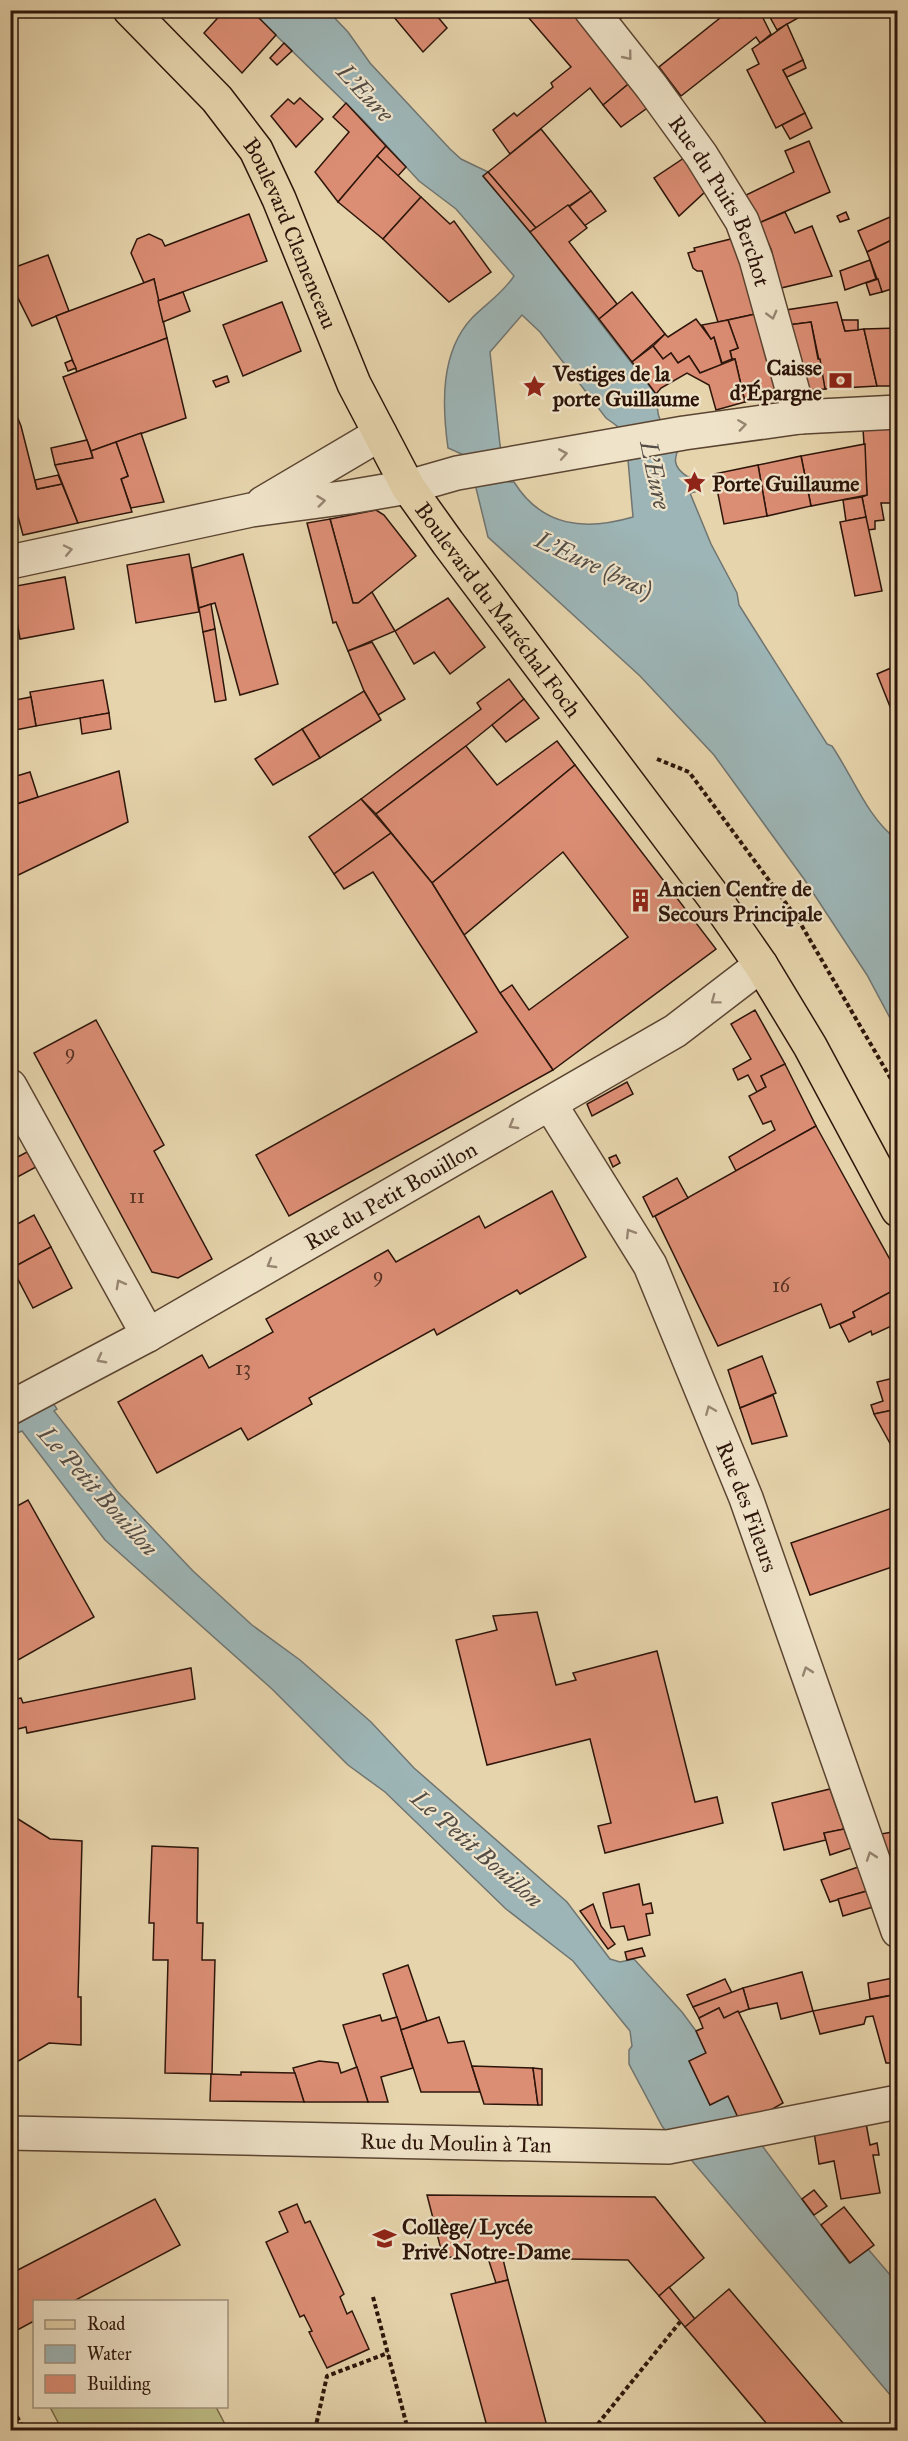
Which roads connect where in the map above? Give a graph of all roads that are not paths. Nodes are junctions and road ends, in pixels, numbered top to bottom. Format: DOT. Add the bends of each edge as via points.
graph roads {
  1 [pos="130,10"];
  2 [pos="591,10"];
  3 [pos="897,412"];
  4 [pos="800,417"];
  5 [pos="380,434"];
  6 [pos="408,487"];
  7 [pos="251,510"];
  8 [pos="10,562"];
  9 [pos="762,965"];
  10 [pos="10,1086"];
  11 [pos="550,1104"];
  12 [pos="897,1210"];
  13 [pos="148,1335"];
  14 [pos="10,1408"];
  15 [pos="897,1931"];
  16 [pos="897,2102"];
  17 [pos="10,2133"];
  1 -- 5 [label="main road, Boulevard Clemenceau" via="217,99 256,150 354,384"];
  2 -- 4 [label="street, Rue du Puits Berchot, one-way" via="701,155 742,221"];
  3 -- 4 [label="street"];
  6 -- 4 [label="street, one-way" via="457,473"];
  5 -- 6 [label="main road, Boulevard Clemenceau"];
  5 -- 7 [label="street"];
  7 -- 6 [label="street, one-way"];
  6 -- 9 [label="main road, Boulevard du Maréchal Foch"];
  8 -- 7 [label="street, one-way"];
  9 -- 11 [label="street, Rue du Petit Bouillon, one-way" via="675,1030"];
  9 -- 12 [label="main road, Boulevard du Maréchal Foch"];
  13 -- 10 [label="street, one-way"];
  11 -- 13 [label="street, Rue du Petit Bouillon, one-way"];
  15 -- 11 [label="street, Rue des Fileurs, one-way" via="746,1498 650,1265"];
  13 -- 14 [label="street, Rue du Petit Bouillon, one-way"];
  16 -- 17 [label="street, Rue du Moulin à Tan" via="668,2147"];
}
